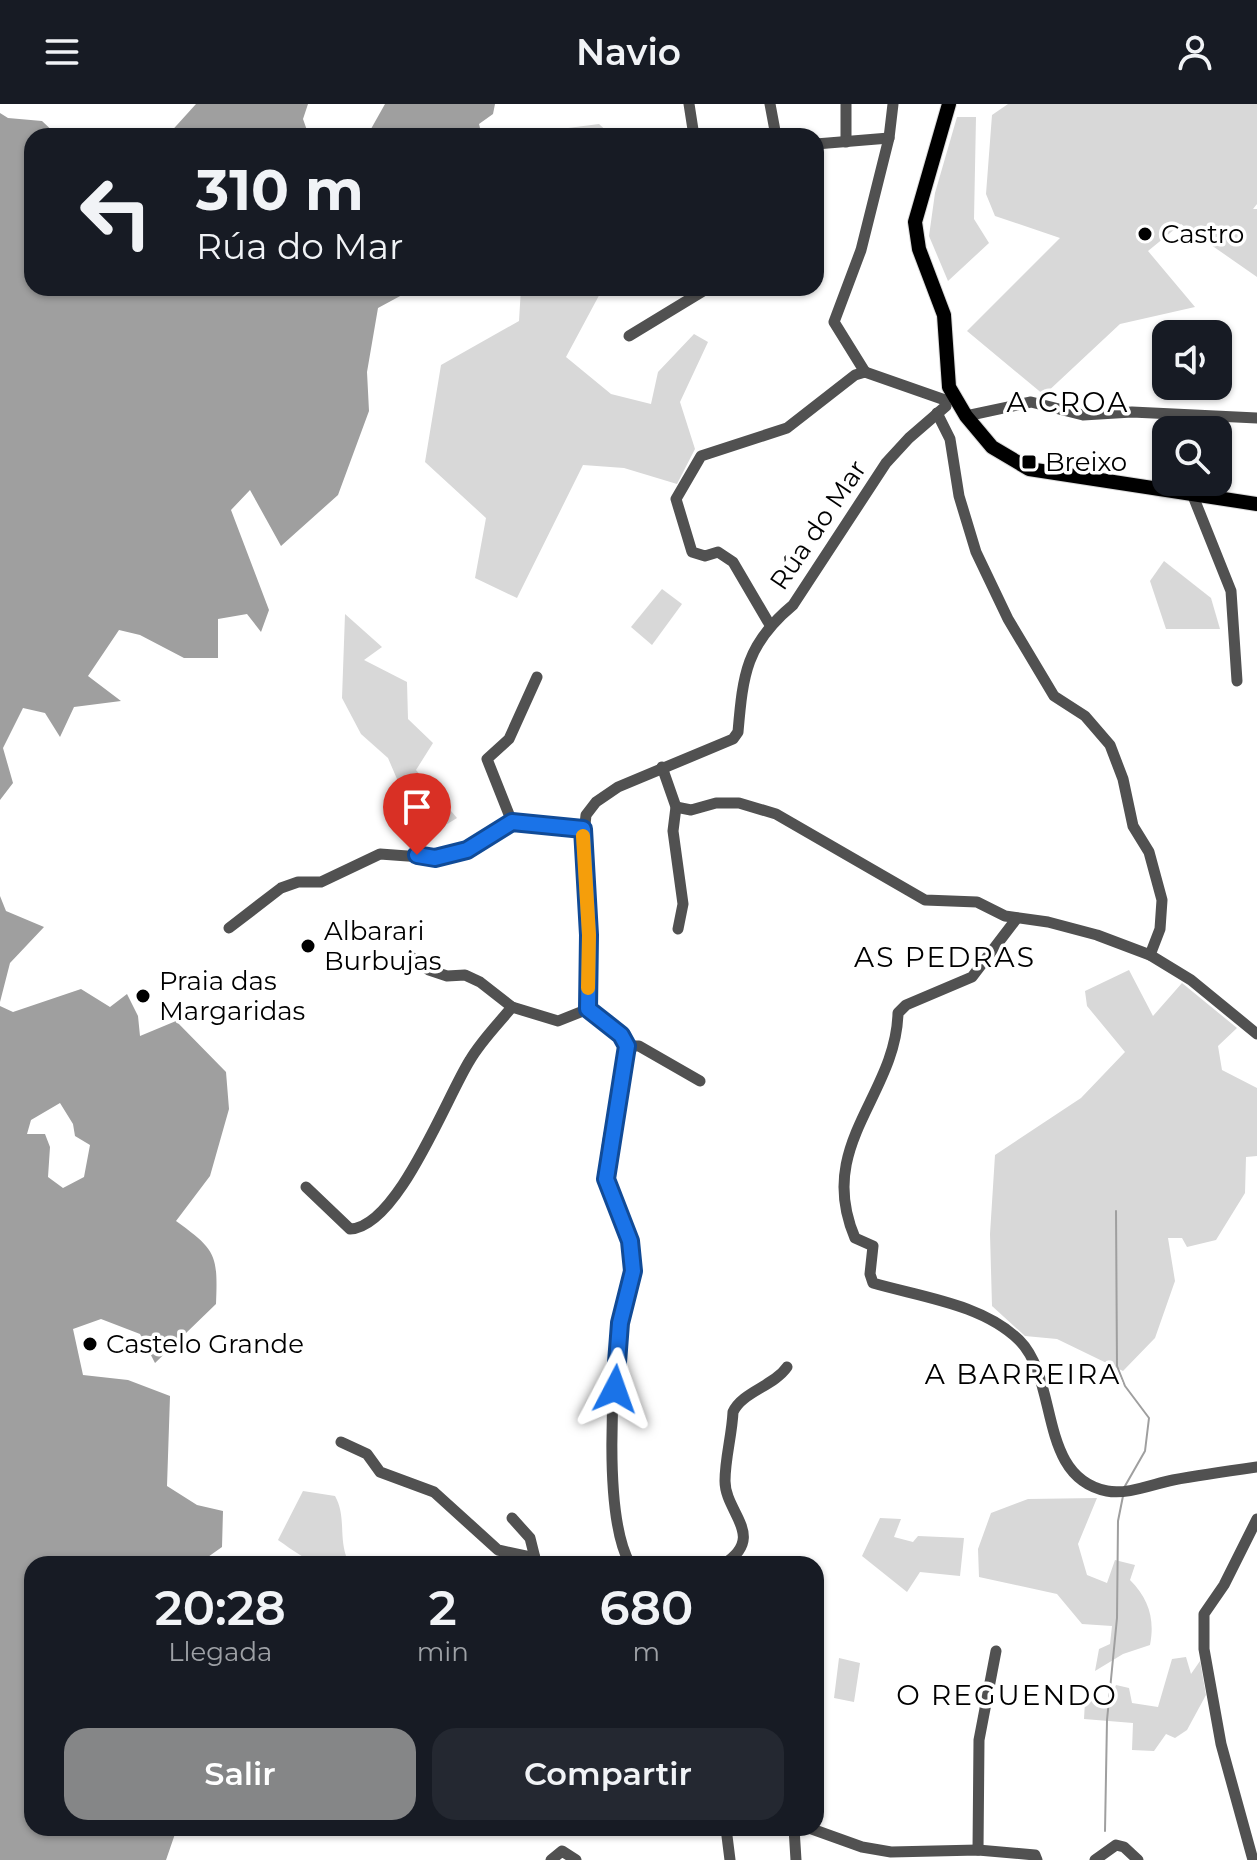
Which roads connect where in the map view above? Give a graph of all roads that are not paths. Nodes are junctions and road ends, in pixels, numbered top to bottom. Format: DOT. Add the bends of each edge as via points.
graph roads {
  1 [pos="689,104"];
  2 [pos="770,104"];
  3 [pos="846,104"];
  4 [pos="893,104"];
  5 [pos="949,104"];
  6 [pos="693,128"];
  7 [pos="774,128"];
  8 [pos="889,138"];
  9 [pos="846,142"];
  10 [pos="824,143"];
  11 [pos="695,296"];
  12 [pos="629,336"];
  13 [pos="865,372"];
  14 [pos="951,406"];
  15 [pos="1257,418"];
  16 [pos="1152,489"];
  17 [pos="1193,496"];
  18 [pos="1257,504"];
  19 [pos="770,625"];
  20 [pos="537,677"];
  21 [pos="1237,681"];
  22 [pos="662,767"];
  23 [pos="676,807"];
  24 [pos="512,822"];
  25 [pos="583,829"];
  26 [pos="1017,918"];
  27 [pos="229,928"];
  28 [pos="678,929"];
  29 [pos="1150,955"];
  30 [pos="411,957"];
  31 [pos="512,1007"];
  32 [pos="588,1009"];
  33 [pos="1257,1034"];
  34 [pos="627,1046"];
  35 [pos="700,1081"];
  36 [pos="306,1187"];
  37 [pos="787,1367"];
  38 [pos="341,1442"];
  39 [pos="1257,1467"];
  40 [pos="512,1518"];
  41 [pos="1257,1519"];
  42 [pos="518,1556"];
  43 [pos="534,1556"];
  44 [pos="626,1556"];
  45 [pos="736,1556"];
  46 [pos="996,1651"];
  47 [pos="824,1833"];
  48 [pos="727,1836"];
  49 [pos="794,1836"];
  50 [pos="978,1850"];
  51 [pos="551,1860"];
  52 [pos="576,1860"];
  53 [pos="730,1860"];
  54 [pos="796,1860"];
  55 [pos="1037,1860"];
  56 [pos="1095,1860"];
  57 [pos="1138,1860"];
  58 [pos="1253,1860"];
  1 -- 6 [label="street"];
  2 -- 7 [label="street"];
  3 -- 9 [label="street"];
  4 -- 8 [label="street"];
  5 -- 14 [label="main road" via="915,222 919,249 944,315"];
  8 -- 9 [label="street"];
  8 -- 13 [label="street" via="861,250 834,322"];
  9 -- 10 [label="street"];
  11 -- 12 [label="street"];
  13 -- 14 [label="street"];
  13 -- 19 [label="street" via="787,428 701,456 676,499 692,552 718,552 733,562"];
  14 -- 15 [label="street" via="1031,402 1083,415"];
  14 -- 16 [label="main road" via="992,447 1029,469"];
  14 -- 19 [label="street, Rúa do Mar" via="886,463 793,605"];
  14 -- 29 [label="street" via="959,496 976,552 1054,696 1085,716 1110,745 1123,779 1133,826 1153,864 1162,900 1160,929"];
  17 -- 18 [label="main road"];
  17 -- 21 [label="street" via="1231,591"];
  19 -- 22 [label="street, Rúa do Mar" via="754,646 744,674 738,732 727,743"];
  20 -- 24 [label="street" via="509,739 487,759"];
  22 -- 23 [label="street"];
  22 -- 25 [label="street, Rúa do Mar" via="596,802"];
  23 -- 26 [label="street" via="739,803 776,814 925,900 977,902"];
  23 -- 28 [label="street" via="673,831 683,904"];
  24 -- 25 [label="street"];
  24 -- 27 [label="street" via="467,850 435,858 380,854 321,882 281,888"];
  25 -- 32 [label="street"];
  26 -- 29 [label="street" via="1097,935"];
  26 -- 39 [label="street" via="972,977 898,1013 893,1054 850,1140 845,1178 855,1238 873,1246 873,1283 977,1312 1022,1342 1062,1455 1077,1478 1107,1491"];
  29 -- 33 [label="street" via="1191,980"];
  30 -- 31 [label="street" via="429,970 480,982"];
  31 -- 32 [label="street" via="558,1021"];
  31 -- 36 [label="street" via="471,1058 414,1166 380,1214 363,1228 350,1229"];
  32 -- 34 [label="street"];
  34 -- 35 [label="street" via="639,1046"];
  34 -- 44 [label="street" via="606,1179 630,1241 633,1271 620,1323 614,1440 615,1515"];
  37 -- 45 [label="street" via="733,1412 725,1486 743,1540"];
  38 -- 42 [label="street" via="367,1454 380,1472 434,1492 498,1550"];
  40 -- 43 [label="street" via="530,1538"];
  41 -- 58 [label="street" via="1204,1614 1204,1649 1221,1744"];
  46 -- 50 [label="street" via="979,1740"];
  47 -- 50 [label="street" via="891,1852"];
  48 -- 53 [label="street"];
  49 -- 54 [label="street"];
  50 -- 55 [label="street" via="1035,1855"];
  51 -- 52 [label="street" via="562,1851"];
  56 -- 57 [label="street" via="1116,1845"];
}
